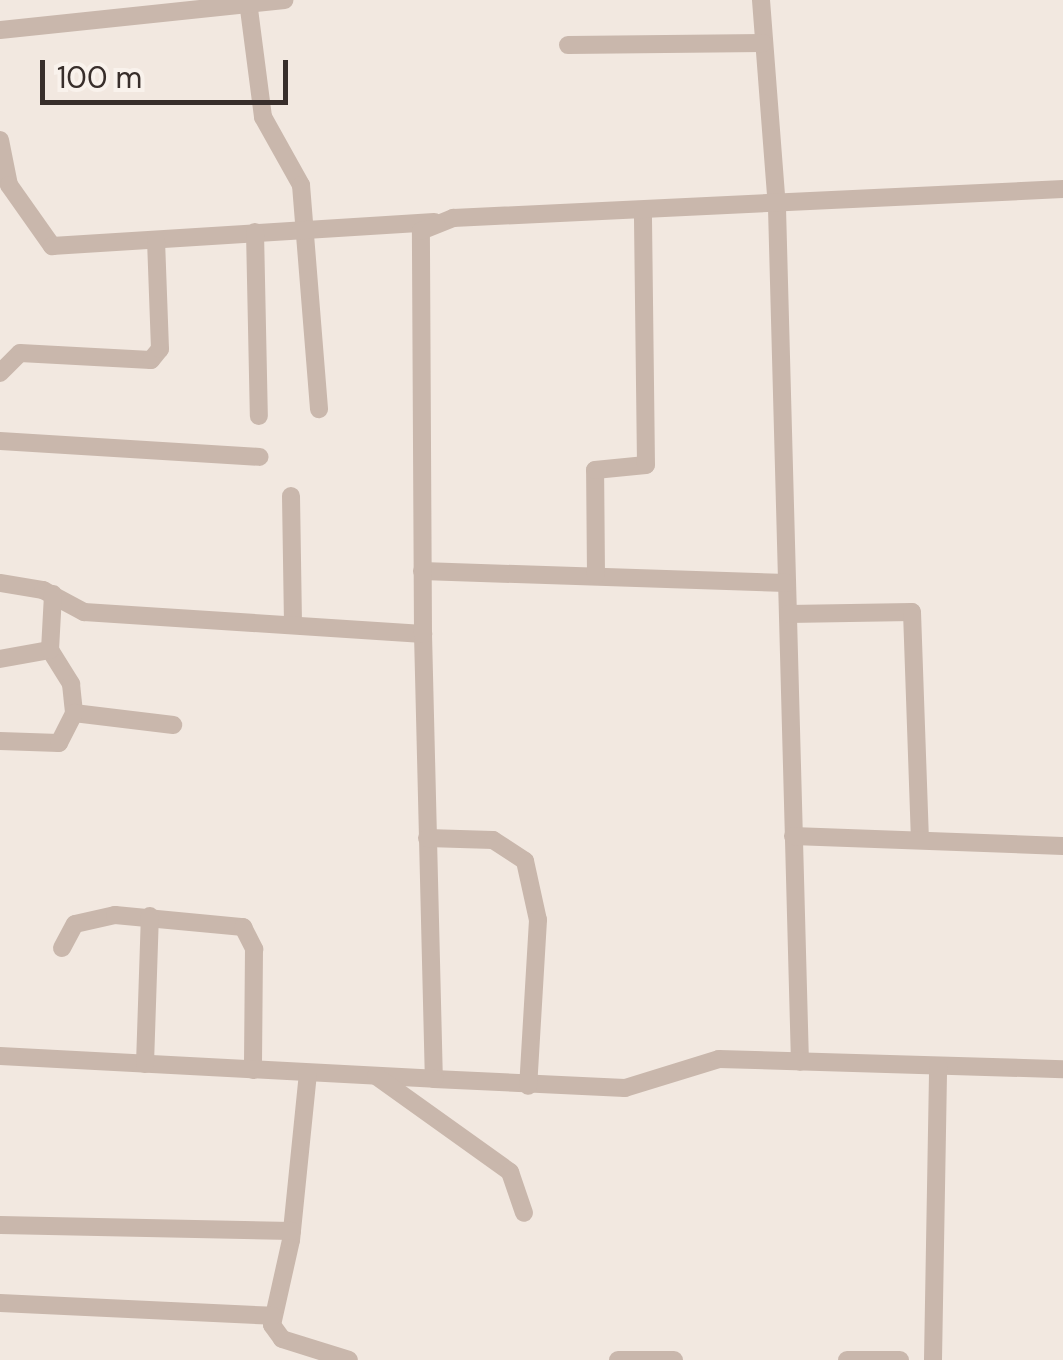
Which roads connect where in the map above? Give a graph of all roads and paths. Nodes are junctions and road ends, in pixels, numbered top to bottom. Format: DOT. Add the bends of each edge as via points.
graph roads {
  1 [pos="284,0"];
  2 [pos="761,0"];
  3 [pos="182,8"];
  4 [pos="248,9"];
  5 [pos="0,30"];
  6 [pos="763,44"];
  7 [pos="568,45"];
  8 [pos="0,140"];
  9 [pos="1063,189"];
  10 [pos="777,208"];
  11 [pos="642,211"];
  12 [pos="435,222"];
  13 [pos="308,228"];
  14 [pos="254,232"];
  15 [pos="156,240"];
  16 [pos="0,373"];
  17 [pos="320,409"];
  18 [pos="259,416"];
  19 [pos="0,441"];
  20 [pos="260,458"];
  21 [pos="291,496"];
  22 [pos="422,571"];
  23 [pos="596,575"];
  24 [pos="787,583"];
  25 [pos="0,584"];
  26 [pos="53,594"];
  27 [pos="788,614"];
  28 [pos="293,624"];
  29 [pos="424,634"];
  30 [pos="50,650"];
  31 [pos="0,659"];
  32 [pos="74,713"];
  33 [pos="173,725"];
  34 [pos="0,741"];
  35 [pos="793,836"];
  36 [pos="427,838"];
  37 [pos="920,839"];
  38 [pos="1063,846"];
  39 [pos="150,916"];
  40 [pos="62,948"];
  41 [pos="0,1056"];
  42 [pos="800,1062"];
  43 [pos="145,1064"];
  44 [pos="938,1066"];
  45 [pos="1063,1069"];
  46 [pos="253,1070"];
  47 [pos="308,1073"];
  48 [pos="376,1076"];
  49 [pos="434,1078"];
  50 [pos="528,1086"];
  51 [pos="524,1213"];
  52 [pos="0,1224"];
  53 [pos="292,1231"];
  54 [pos="0,1303"];
  55 [pos="273,1316"];
  56 [pos="350,1360"];
  57 [pos="618,1360"];
  58 [pos="674,1360"];
  59 [pos="846,1360"];
  60 [pos="900,1360"];
  61 [pos="933,1360"];
  1 -- 4 [label="street"];
  2 -- 6 [label="street"];
  3 -- 4 [label="street"];
  3 -- 5 [label="street"];
  4 -- 13 [label="street" via="264,117 294,167"];
  6 -- 7 [label="street"];
  6 -- 10 [label="street"];
  8 -- 15 [label="street" via="9,185 52,246"];
  9 -- 10 [label="street"];
  10 -- 11 [label="street"];
  10 -- 24 [label="street"];
  11 -- 12 [label="street"];
  11 -- 23 [label="street" via="646,464 595,470"];
  12 -- 13 [label="street"];
  12 -- 22 [label="street" via="416,248"];
  13 -- 14 [label="street"];
  13 -- 17 [label="street"];
  14 -- 15 [label="street"];
  14 -- 18 [label="street"];
  15 -- 16 [label="street" via="160,348 151,360 20,354"];
  19 -- 20 [label="street"];
  21 -- 28 [label="street"];
  22 -- 23 [label="street"];
  22 -- 29 [label="street"];
  23 -- 24 [label="street"];
  24 -- 27 [label="street"];
  25 -- 26 [label="street"];
  26 -- 28 [label="street" via="84,612"];
  26 -- 30 [label="street"];
  27 -- 35 [label="street"];
  27 -- 37 [label="street" via="912,612"];
  28 -- 29 [label="street"];
  29 -- 36 [label="street"];
  30 -- 31 [label="street"];
  30 -- 32 [label="street" via="71,684"];
  32 -- 33 [label="street"];
  32 -- 34 [label="street" via="59,743"];
  35 -- 37 [label="street"];
  35 -- 42 [label="street"];
  36 -- 49 [label="street"];
  36 -- 50 [label="street" via="493,840 525,862 538,920"];
  37 -- 38 [label="street"];
  39 -- 40 [label="street" via="82,920"];
  39 -- 43 [label="street"];
  39 -- 46 [label="street" via="248,931"];
  41 -- 43 [label="street"];
  42 -- 44 [label="street"];
  42 -- 50 [label="street" via="694,1060 625,1088"];
  43 -- 46 [label="street"];
  44 -- 45 [label="street"];
  44 -- 61 [label="street"];
  46 -- 47 [label="street"];
  47 -- 48 [label="street"];
  47 -- 53 [label="street"];
  48 -- 49 [label="street"];
  48 -- 51 [label="street" via="510,1172"];
  49 -- 50 [label="street"];
  52 -- 53 [label="street"];
  53 -- 55 [label="street"];
  54 -- 55 [label="street"];
  55 -- 56 [label="street" via="282,1339"];
  57 -- 58 [label="street"];
  59 -- 60 [label="street"];
}
